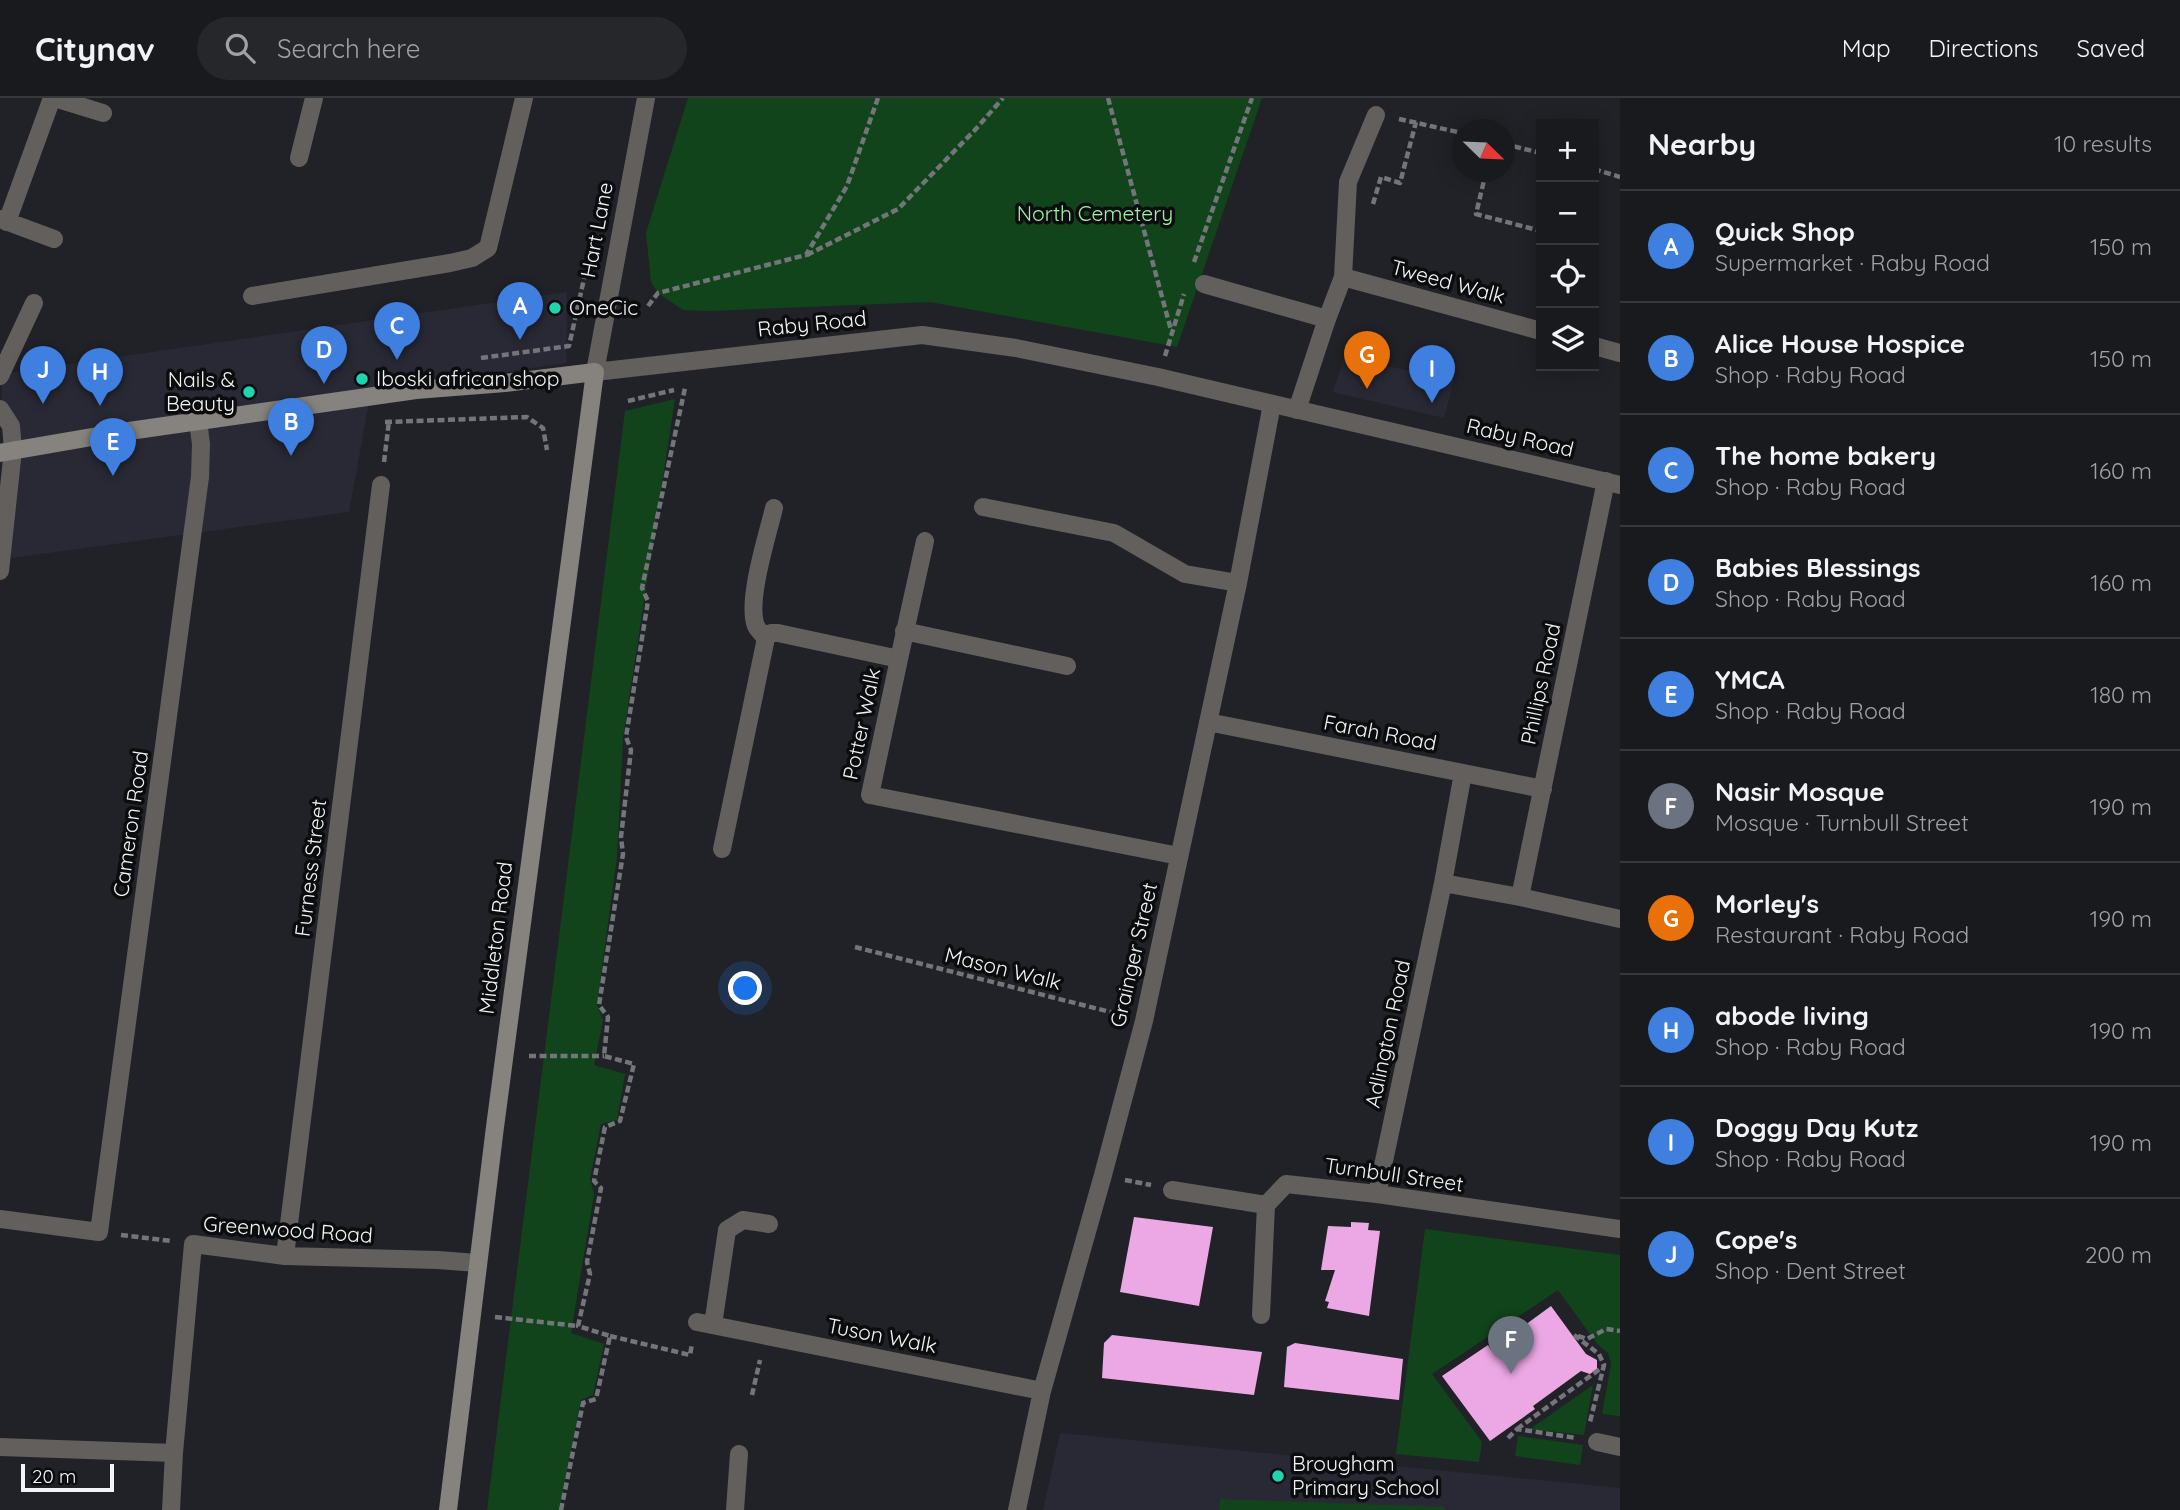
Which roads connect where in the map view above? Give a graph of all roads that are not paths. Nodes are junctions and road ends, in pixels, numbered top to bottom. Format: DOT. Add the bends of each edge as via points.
graph roads {
  1 [pos="53,98"];
  2 [pos="524,98"];
  3 [pos="646,98"];
  4 [pos="308,100"];
  5 [pos="103,113"];
  6 [pos="1376,115"];
  7 [pos="299,158"];
  8 [pos="4,220"];
  9 [pos="54,239"];
  10 [pos="1343,277"];
  11 [pos="1204,284"];
  12 [pos="252,296"];
  13 [pos="34,303"];
  14 [pos="1327,319"];
  15 [pos="1536,330"];
  16 [pos="1599,347"];
  17 [pos="1620,353"];
  18 [pos="595,372"];
  19 [pos="0,376"];
  20 [pos="1272,404"];
  21 [pos="0,409"];
  22 [pos="1297,410"];
  23 [pos="198,421"];
  24 [pos="6,452"];
  25 [pos="1613,483"];
  26 [pos="382,485"];
  27 [pos="983,507"];
  28 [pos="774,508"];
  29 [pos="925,541"];
  30 [pos="0,570"];
  31 [pos="1238,583"];
  32 [pos="904,631"];
  33 [pos="766,638"];
  34 [pos="899,659"];
  35 [pos="1068,666"];
  36 [pos="1208,722"];
  37 [pos="1463,773"];
  38 [pos="1542,789"];
  39 [pos="722,849"];
  40 [pos="1179,856"];
  41 [pos="1443,883"];
  42 [pos="1520,897"];
  43 [pos="1620,919"];
  44 [pos="1172,1190"];
  45 [pos="1377,1194"];
  46 [pos="1266,1205"];
  47 [pos="0,1219"];
  48 [pos="769,1224"];
  49 [pos="1620,1229"];
  50 [pos="285,1256"];
  51 [pos="477,1263"];
  52 [pos="1261,1315"];
  53 [pos="1042,1391"];
  54 [pos="1592,1441"];
  55 [pos="0,1447"];
  56 [pos="1620,1447"];
  57 [pos="174,1453"];
  58 [pos="739,1454"];
  59 [pos="171,1510"];
  60 [pos="448,1510"];
  61 [pos="735,1510"];
  62 [pos="1017,1510"];
  1 -- 5 [label="street"];
  1 -- 8 [label="street"];
  2 -- 12 [label="street" via="488,248 450,263"];
  3 -- 18 [label="street, Hart Lane"];
  4 -- 7 [label="street"];
  6 -- 10 [label="street" via="1348,182"];
  8 -- 9 [label="street"];
  10 -- 14 [label="street"];
  10 -- 15 [label="street, Tweed Walk"];
  11 -- 14 [label="street"];
  13 -- 19 [label="street"];
  14 -- 22 [label="street"];
  16 -- 17 [label="street"];
  18 -- 20 [label="street, Raby Road" via="922,335 1016,348"];
  18 -- 23 [label="main road, Raby Road" via="416,390"];
  18 -- 51 [label="main road, Middleton Road"];
  20 -- 22 [label="street, Raby Road"];
  20 -- 31 [label="street, Grainger Street"];
  21 -- 24 [label="street" via="11,426"];
  22 -- 25 [label="street, Raby Road"];
  23 -- 24 [label="main road, Raby Road"];
  23 -- 47 [label="street, Cameron Road" via="200,477 99,1232"];
  24 -- 30 [label="street"];
  25 -- 38 [label="street, Phillips Road"];
  26 -- 50 [label="street, Furness Street"];
  27 -- 31 [label="street" via="1114,533 1185,574"];
  28 -- 33 [label="street" via="753,613 756,628"];
  29 -- 32 [label="street"];
  31 -- 36 [label="street, Grainger Street"];
  32 -- 34 [label="street"];
  32 -- 35 [label="street"];
  33 -- 34 [label="street, Potter Walk" via="778,633"];
  33 -- 39 [label="street"];
  34 -- 40 [label="street, Potter Walk" via="870,795"];
  36 -- 37 [label="street, Farah Road"];
  36 -- 40 [label="street, Grainger Street"];
  37 -- 38 [label="street, Farah Road"];
  37 -- 41 [label="street, Adlington Road"];
  38 -- 42 [label="street, Phillips Road"];
  40 -- 53 [label="street, Grainger Street" via="1144,1021"];
  41 -- 42 [label="street"];
  41 -- 45 [label="street, Adlington Road"];
  42 -- 43 [label="street"];
  44 -- 46 [label="street"];
  45 -- 46 [label="street, Turnbull Street" via="1286,1184"];
  45 -- 49 [label="street, Turnbull Street"];
  46 -- 52 [label="street"];
  48 -- 53 [label="street, Tuson Walk" via="743,1220 727,1230 705,1324"];
  50 -- 51 [label="street, Greenwood Road"];
  50 -- 57 [label="street, Greenwood Road" via="193,1244"];
  51 -- 60 [label="main road, Middleton Road"];
  53 -- 62 [label="street, Grainger Street"];
  54 -- 56 [label="street"];
  55 -- 57 [label="street"];
  57 -- 59 [label="street, Greenwood Road"];
  58 -- 61 [label="street"];
}
